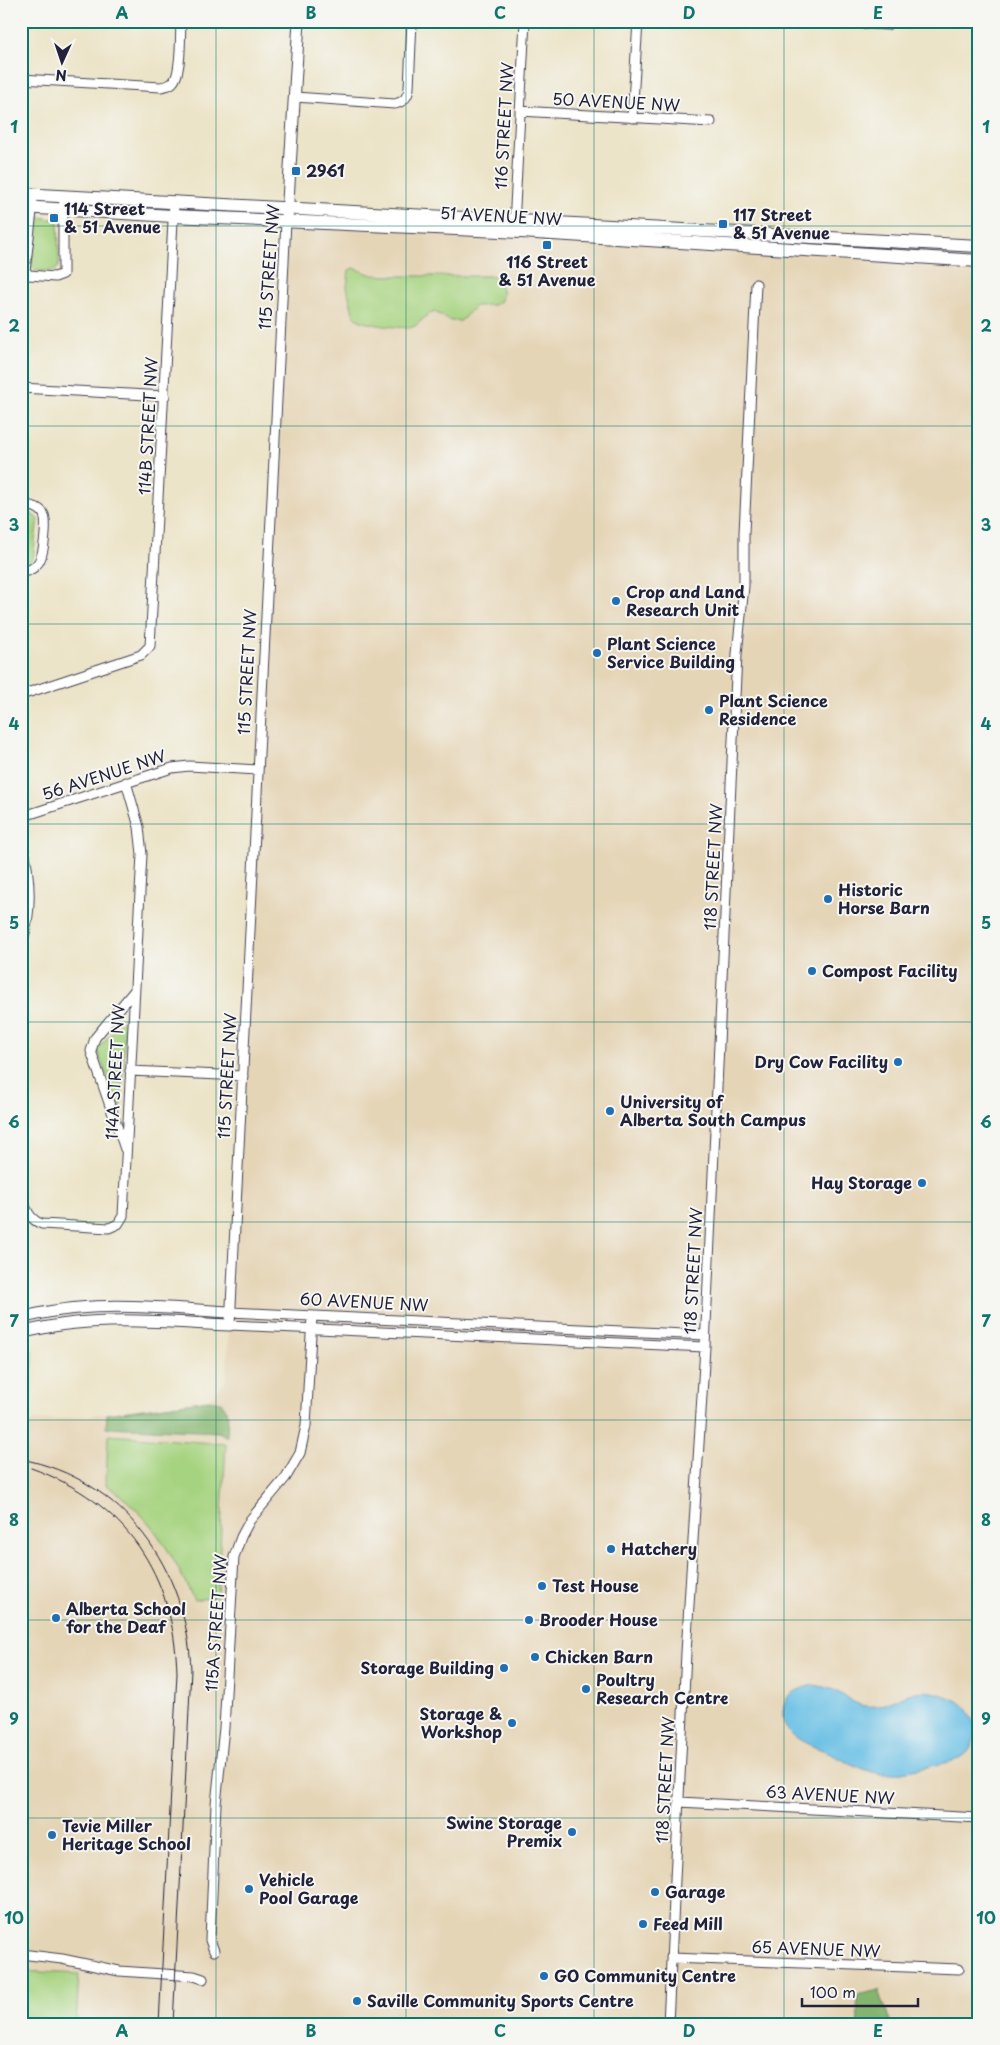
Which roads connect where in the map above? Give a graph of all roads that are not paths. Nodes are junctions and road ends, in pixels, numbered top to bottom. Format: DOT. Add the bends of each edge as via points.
graph roads {
  1 [pos="181,21"];
  2 [pos="299,21"];
  3 [pos="412,21"];
  4 [pos="525,21"];
  5 [pos="638,21"];
  6 [pos="824,21"];
  7 [pos="887,25"];
  8 [pos="21,79"];
  9 [pos="295,97"];
  10 [pos="520,111"];
  11 [pos="632,118"];
  12 [pos="711,122"];
  13 [pos="21,194"];
  14 [pos="174,202"];
  15 [pos="29,203"];
  16 [pos="63,203"];
  17 [pos="173,216"];
  18 [pos="287,216"];
  19 [pos="513,226"];
  20 [pos="979,246"];
  21 [pos="979,261"];
  22 [pos="756,284"];
  23 [pos="21,388"];
  24 [pos="165,396"];
  25 [pos="21,505"];
  26 [pos="21,573"];
  27 [pos="21,695"];
  28 [pos="258,770"];
  29 [pos="126,782"];
  30 [pos="21,817"];
  31 [pos="21,842"];
  32 [pos="21,943"];
  33 [pos="134,990"];
  34 [pos="130,1071"];
  35 [pos="243,1076"];
  36 [pos="126,1154"];
  37 [pos="21,1195"];
  38 [pos="230,1312"];
  39 [pos="312,1316"];
  40 [pos="21,1318"];
  41 [pos="230,1325"];
  42 [pos="311,1329"];
  43 [pos="21,1333"];
  44 [pos="705,1335"];
  45 [pos="705,1347"];
  46 [pos="679,1802"];
  47 [pos="979,1818"];
  48 [pos="214,1951"];
  49 [pos="21,1954"];
  50 [pos="671,1958"];
  51 [pos="960,1969"];
  52 [pos="203,1979"];
  53 [pos="668,2024"];
  1 -- 8 [label="street" via="178,70 172,83 160,87"];
  2 -- 9 [label="street, 115 STREET NW"];
  3 -- 9 [label="street" via="409,88 404,100 395,104"];
  4 -- 10 [label="street, 116 STREET NW"];
  5 -- 11 [label="street"];
  6 -- 7 [label="street"];
  9 -- 18 [label="street, 115 STREET NW"];
  10 -- 11 [label="street, 50 AVENUE NW"];
  10 -- 19 [label="street, 116 STREET NW"];
  11 -- 12 [label="street, 50 AVENUE NW"];
  13 -- 15 [label="main road, 51 AVENUE NW"];
  14 -- 16 [label="main road, 51 AVENUE NW"];
  14 -- 17 [label="street, 114B STREET NW"];
  14 -- 18 [label="main road, 51 AVENUE NW"];
  15 -- 16 [label="main road, 51 AVENUE NW"];
  15 -- 16 [label="street" via="24,271 29,275 55,277 63,274"];
  16 -- 17 [label="main road, 51 AVENUE NW"];
  17 -- 18 [label="main road, 51 AVENUE NW"];
  17 -- 24 [label="street, 114B STREET NW"];
  18 -- 19 [label="main road, 51 AVENUE NW"];
  18 -- 28 [label="street, 115 STREET NW"];
  19 -- 20 [label="main road, 51 AVENUE NW"];
  19 -- 21 [label="main road, 51 AVENUE NW"];
  22 -- 44 [label="street, 118 STREET NW" via="744,523 744,586 737,664"];
  23 -- 24 [label="street"];
  24 -- 27 [label="street, 114B STREET NW" via="148,650"];
  25 -- 26 [label="street" via="41,510 45,520 39,563"];
  28 -- 29 [label="street, 56 AVENUE NW" via="179,767"];
  28 -- 35 [label="street, 115 STREET NW"];
  29 -- 30 [label="street, 56 AVENUE NW"];
  29 -- 33 [label="street, 114A STREET NW" via="139,827 141,847"];
  31 -- 32 [label="street" via="28,888 27,916"];
  33 -- 34 [label="street, 114A STREET NW"];
  33 -- 36 [label="street, 114A STREET NW" via="96,1038 91,1051"];
  34 -- 35 [label="street"];
  34 -- 36 [label="street, 114A STREET NW"];
  35 -- 38 [label="street, 115 STREET NW"];
  36 -- 37 [label="street, 114A STREET NW" via="123,1216 118,1224 109,1228 49,1225 35,1221"];
  38 -- 39 [label="street, 60 AVENUE NW"];
  38 -- 40 [label="street, 60 AVENUE NW" via="104,1306"];
  38 -- 41 [label="street, 115 STREET NW"];
  39 -- 42 [label="street, 115A STREET NW"];
  39 -- 44 [label="street, 60 AVENUE NW"];
  41 -- 42 [label="street, 60 AVENUE NW"];
  41 -- 43 [label="street, 60 AVENUE NW" via="105,1321"];
  42 -- 45 [label="street, 60 AVENUE NW"];
  42 -- 48 [label="street, 115A STREET NW" via="306,1426 300,1453 286,1476 253,1514 234,1557 214,1851 210,1940"];
  44 -- 45 [label="street, 118 STREET NW"];
  45 -- 46 [label="street, 118 STREET NW"];
  46 -- 47 [label="street, 63 AVENUE NW"];
  46 -- 50 [label="street, 118 STREET NW"];
  49 -- 52 [label="street" via="120,1971"];
  50 -- 51 [label="street, 65 AVENUE NW"];
  50 -- 53 [label="street, 118 STREET NW"];
}
